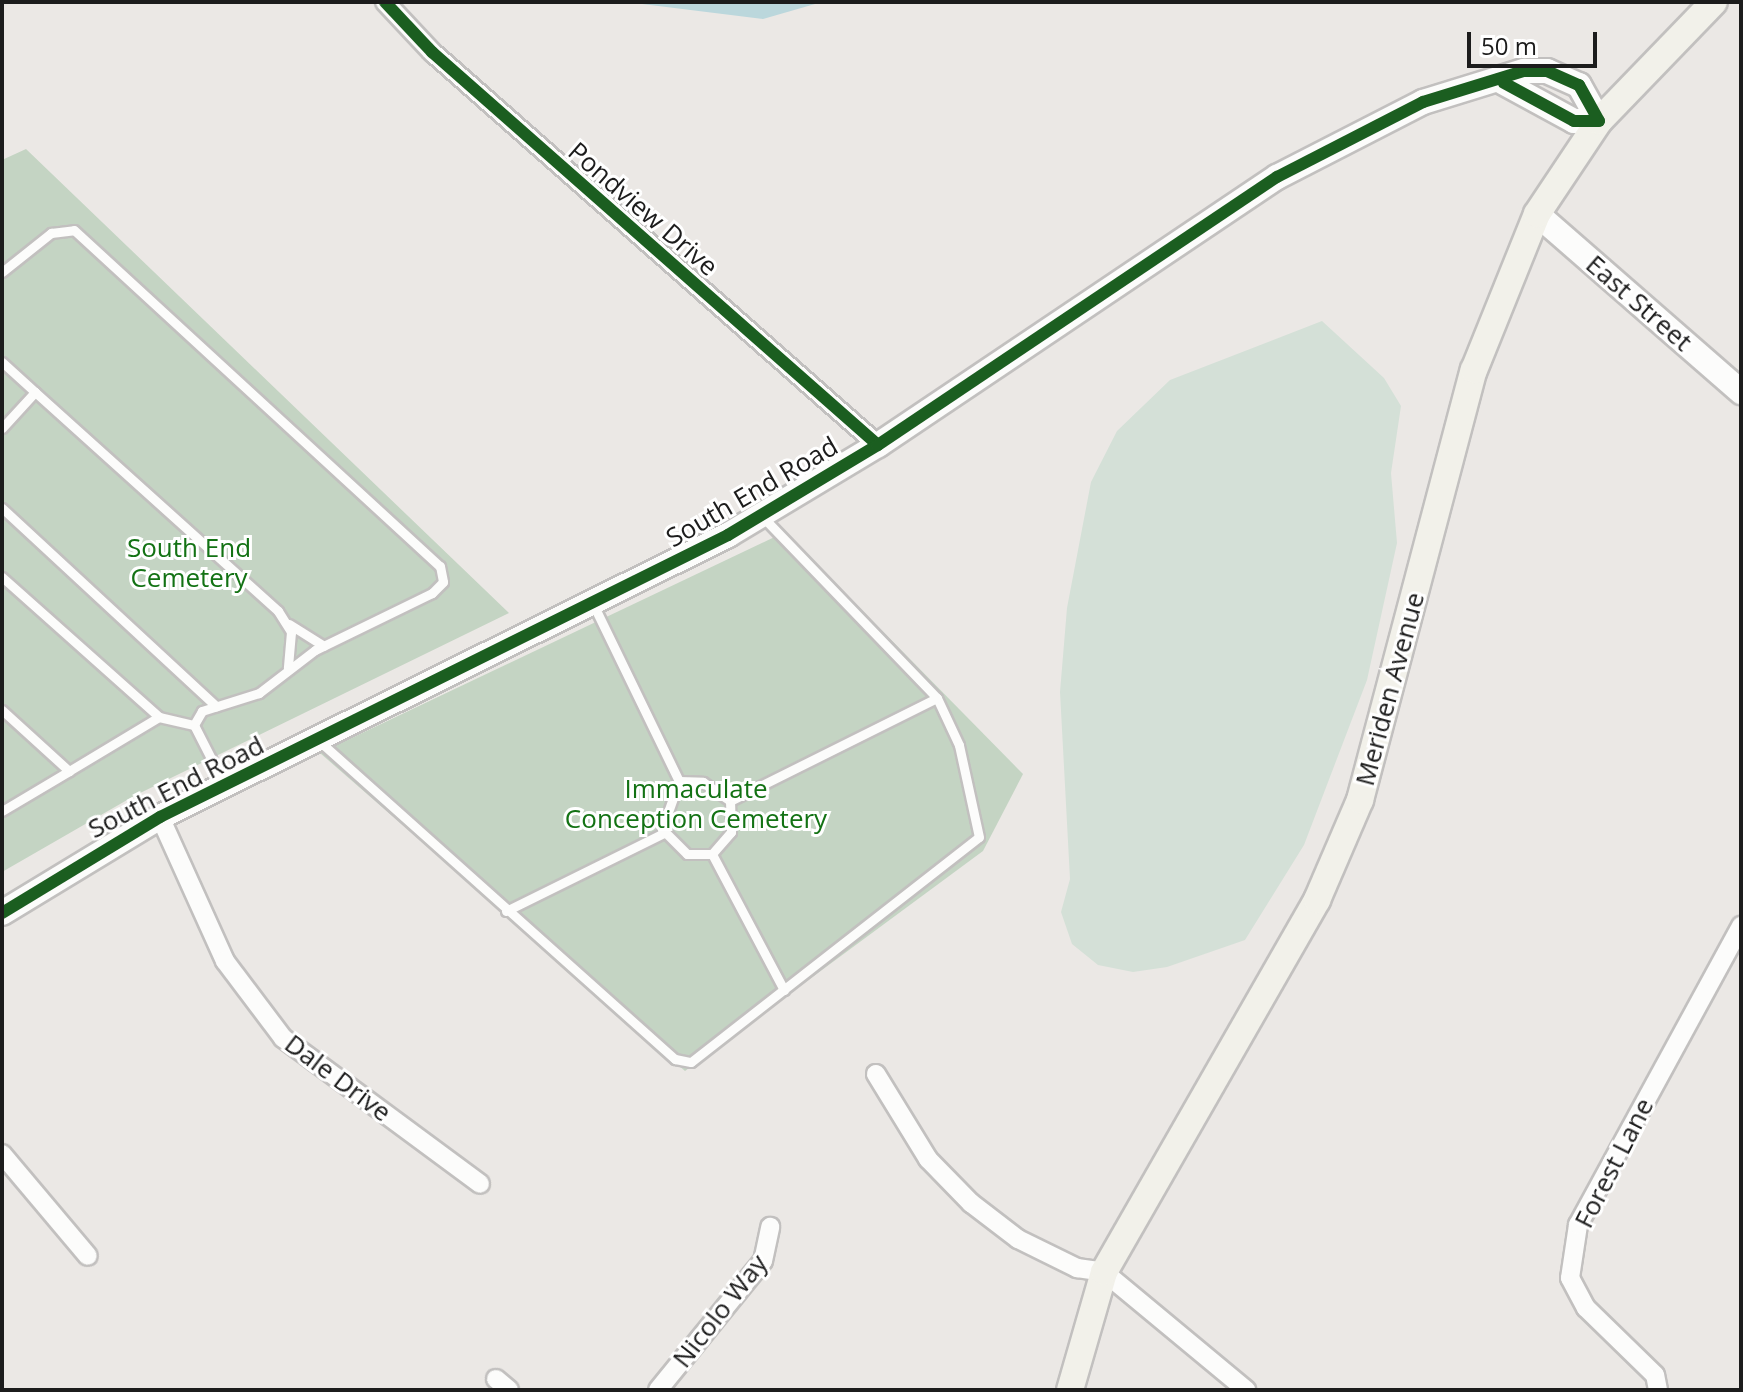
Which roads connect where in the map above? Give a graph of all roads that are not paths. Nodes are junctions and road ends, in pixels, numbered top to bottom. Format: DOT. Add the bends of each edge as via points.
graph roads {
  1 [pos="385,2"];
  2 [pos="1714,2"];
  3 [pos="1504,83"];
  4 [pos="1599,121"];
  5 [pos="1537,214"];
  6 [pos="2,272"];
  7 [pos="2,362"];
  8 [pos="35,392"];
  9 [pos="1741,392"];
  10 [pos="2,428"];
  11 [pos="878,445"];
  12 [pos="2,508"];
  13 [pos="761,515"];
  14 [pos="2,577"];
  15 [pos="592,601"];
  16 [pos="287,621"];
  17 [pos="324,646"];
  18 [pos="288,669"];
  19 [pos="193,685"];
  20 [pos="937,698"];
  21 [pos="216,706"];
  22 [pos="2,710"];
  23 [pos="202,711"];
  24 [pos="159,717"];
  25 [pos="194,725"];
  26 [pos="318,740"];
  27 [pos="69,771"];
  28 [pos="679,781"];
  29 [pos="224,784"];
  30 [pos="730,801"];
  31 [pos="2,811"];
  32 [pos="160,817"];
  33 [pos="664,833"];
  34 [pos="712,854"];
  35 [pos="506,911"];
  36 [pos="2,913"];
  37 [pos="1741,926"];
  38 [pos="784,990"];
  39 [pos="876,1074"];
  40 [pos="2,1154"];
  41 [pos="480,1184"];
  42 [pos="770,1227"];
  43 [pos="88,1256"];
  44 [pos="1104,1272"];
  45 [pos="658,1390"];
  46 [pos="1070,1390"];
  47 [pos="1246,1390"];
  48 [pos="1658,1390"];
  1 -- 11 [label="street, Pondview Drive" via="432,52"];
  2 -- 4 [label="main road, Meriden Avenue"];
  3 -- 4 [label="street" via="1574,121"];
  3 -- 4 [label="street, South End Road" via="1524,71 1565,76 1590,97"];
  3 -- 11 [label="street, South End Road" via="1423,102 1277,177"];
  4 -- 5 [label="main road, Meriden Avenue"];
  5 -- 9 [label="street, East Street"];
  5 -- 44 [label="main road, Meriden Avenue" via="1474,370 1360,800 1317,900"];
  6 -- 17 [label="lane" via="51,233 74,230 440,566 443,582 432,593"];
  7 -- 8 [label="lane"];
  8 -- 10 [label="lane"];
  8 -- 16 [label="lane"];
  11 -- 13 [label="street, South End Road"];
  12 -- 19 [label="lane"];
  13 -- 15 [label="street, South End Road"];
  13 -- 20 [label="lane"];
  14 -- 24 [label="lane"];
  15 -- 26 [label="street, South End Road"];
  15 -- 28 [label="lane"];
  16 -- 17 [label="lane"];
  16 -- 18 [label="lane"];
  17 -- 18 [label="lane"];
  18 -- 21 [label="lane" via="259,693"];
  19 -- 21 [label="lane"];
  19 -- 23 [label="lane"];
  20 -- 30 [label="lane"];
  20 -- 38 [label="lane" via="962,757 979,837"];
  21 -- 23 [label="lane"];
  22 -- 27 [label="lane"];
  23 -- 25 [label="lane"];
  24 -- 25 [label="lane"];
  24 -- 27 [label="lane"];
  25 -- 29 [label="lane"];
  26 -- 29 [label="street, South End Road"];
  26 -- 35 [label="lane"];
  27 -- 31 [label="lane"];
  28 -- 30 [label="lane" via="703,782"];
  28 -- 33 [label="lane" via="663,810"];
  29 -- 32 [label="street, South End Road"];
  30 -- 34 [label="lane" via="731,832"];
  32 -- 36 [label="street, South End Road"];
  32 -- 41 [label="street, Dale Drive" via="225,961 283,1038"];
  33 -- 34 [label="lane" via="687,854"];
  33 -- 35 [label="lane"];
  34 -- 38 [label="lane"];
  35 -- 38 [label="lane" via="679,1063"];
  37 -- 48 [label="street, Forest Lane" via="1578,1225 1570,1278 1586,1308 1655,1375"];
  39 -- 44 [label="street" via="928,1159 971,1203 1018,1239 1077,1268"];
  40 -- 43 [label="street"];
  42 -- 45 [label="street, Nicolo Way" via="763,1261"];
  44 -- 46 [label="main road, Meriden Avenue"];
  44 -- 47 [label="street"];
}
